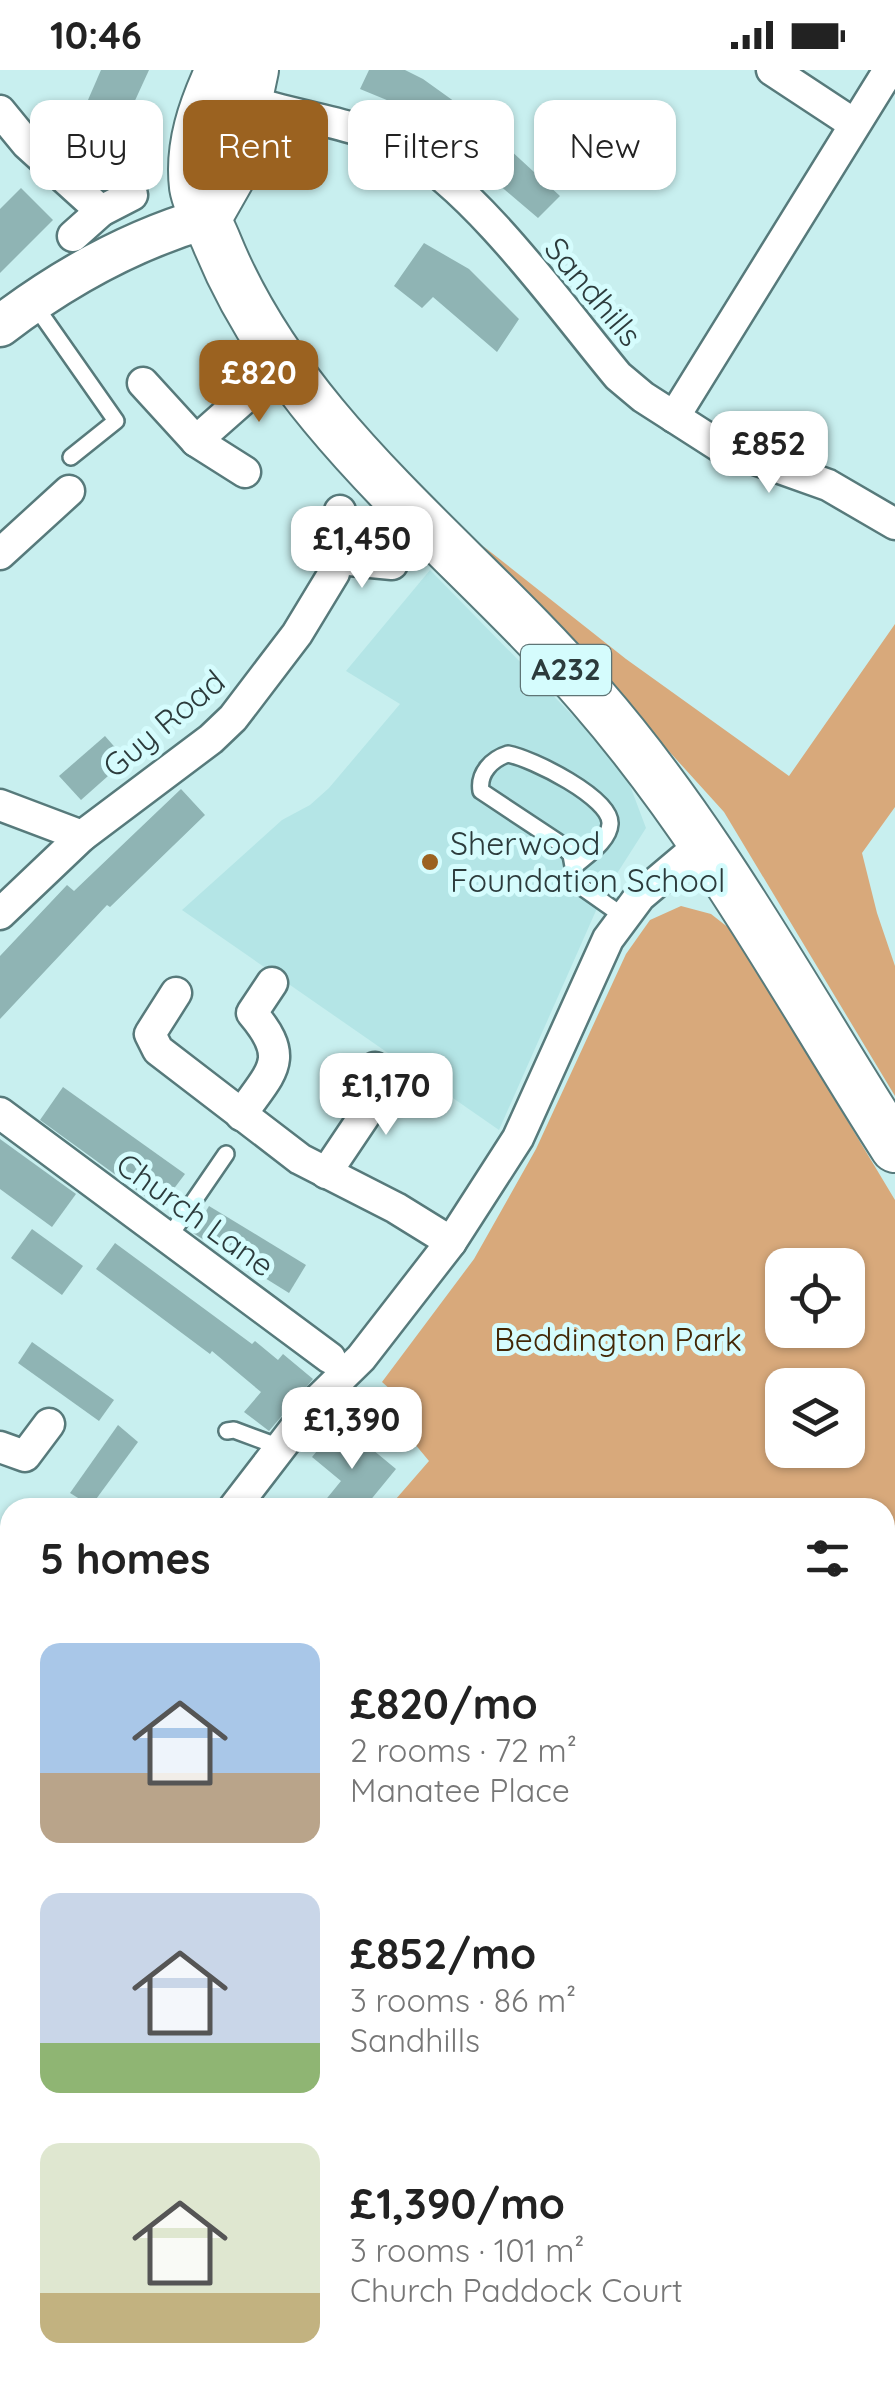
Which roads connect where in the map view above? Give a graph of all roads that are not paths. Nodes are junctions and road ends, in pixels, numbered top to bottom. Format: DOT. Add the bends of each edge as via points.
graph roads {
  1 [pos="772,70"];
  2 [pos="888,70"];
  3 [pos="241,80"];
  4 [pos="0,111"];
  5 [pos="854,124"];
  6 [pos="132,195"];
  7 [pos="101,211"];
  8 [pos="208,218"];
  9 [pos="73,236"];
  10 [pos="33,301"];
  11 [pos="0,326"];
  12 [pos="283,364"];
  13 [pos="143,383"];
  14 [pos="674,417"];
  15 [pos="196,441"];
  16 [pos="70,456"];
  17 [pos="244,472"];
  18 [pos="69,491"];
  19 [pos="340,511"];
  20 [pos="895,524"];
  21 [pos="0,554"];
  22 [pos="338,558"];
  23 [pos="392,564"];
  24 [pos="0,806"];
  25 [pos="82,836"];
  26 [pos="704,842"];
  27 [pos="575,866"];
  28 [pos="0,914"];
  29 [pos="624,916"];
  30 [pos="272,983"];
  31 [pos="176,993"];
  32 [pos="375,1068"];
  33 [pos="0,1113"];
  34 [pos="241,1115"];
  35 [pos="895,1148"];
  36 [pos="226,1154"];
  37 [pos="326,1173"];
  38 [pos="167,1240"];
  39 [pos="451,1242"];
  40 [pos="336,1369"];
  41 [pos="49,1424"];
  42 [pos="227,1432"];
  43 [pos="0,1447"];
  44 [pos="280,1447"];
  45 [pos="242,1498"];
  1 -- 5 [label="street"];
  2 -- 5 [label="street"];
  3 -- 8 [label="highway, A232" via="201,112 194,190"];
  3 -- 14 [label="street, Sandhills" via="288,114 382,138 421,159 504,240 618,376"];
  4 -- 7 [label="street"];
  5 -- 14 [label="street"];
  6 -- 7 [label="street"];
  7 -- 9 [label="street"];
  8 -- 10 [label="main road" via="117,251"];
  8 -- 12 [label="highway, A232" via="236,288"];
  10 -- 11 [label="main road"];
  10 -- 16 [label="lane" via="116,421"];
  12 -- 15 [label="street"];
  12 -- 26 [label="highway, A232" via="329,426 591,696"];
  13 -- 15 [label="street"];
  14 -- 20 [label="street, Sandhills" via="721,447 828,484"];
  15 -- 17 [label="street"];
  18 -- 21 [label="street"];
  19 -- 22 [label="street, Guy Road"];
  22 -- 23 [label="street"];
  22 -- 25 [label="street, Guy Road" via="297,634 233,718"];
  24 -- 25 [label="street"];
  25 -- 28 [label="street, Guy Road"];
  26 -- 29 [label="street"];
  26 -- 35 [label="highway, A232"];
  27 -- 27 [label="lane" via="561,844 481,791 492,761 508,754 529,760 605,808 610,829"];
  27 -- 29 [label="lane" via="576,883"];
  29 -- 39 [label="street" via="600,953 518,1138"];
  30 -- 34 [label="street" via="252,1013 270,1035 274,1059"];
  31 -- 34 [label="street" via="154,1024 151,1042"];
  32 -- 37 [label="street" via="364,1092 370,1109"];
  33 -- 38 [label="street, Church Lane"];
  34 -- 37 [label="street"];
  36 -- 38 [label="lane"];
  37 -- 39 [label="street"];
  38 -- 40 [label="street, Church Lane"];
  39 -- 40 [label="street"];
  40 -- 44 [label="street"];
  41 -- 43 [label="street" via="25,1456"];
  42 -- 44 [label="lane"];
  44 -- 45 [label="street"];
}
